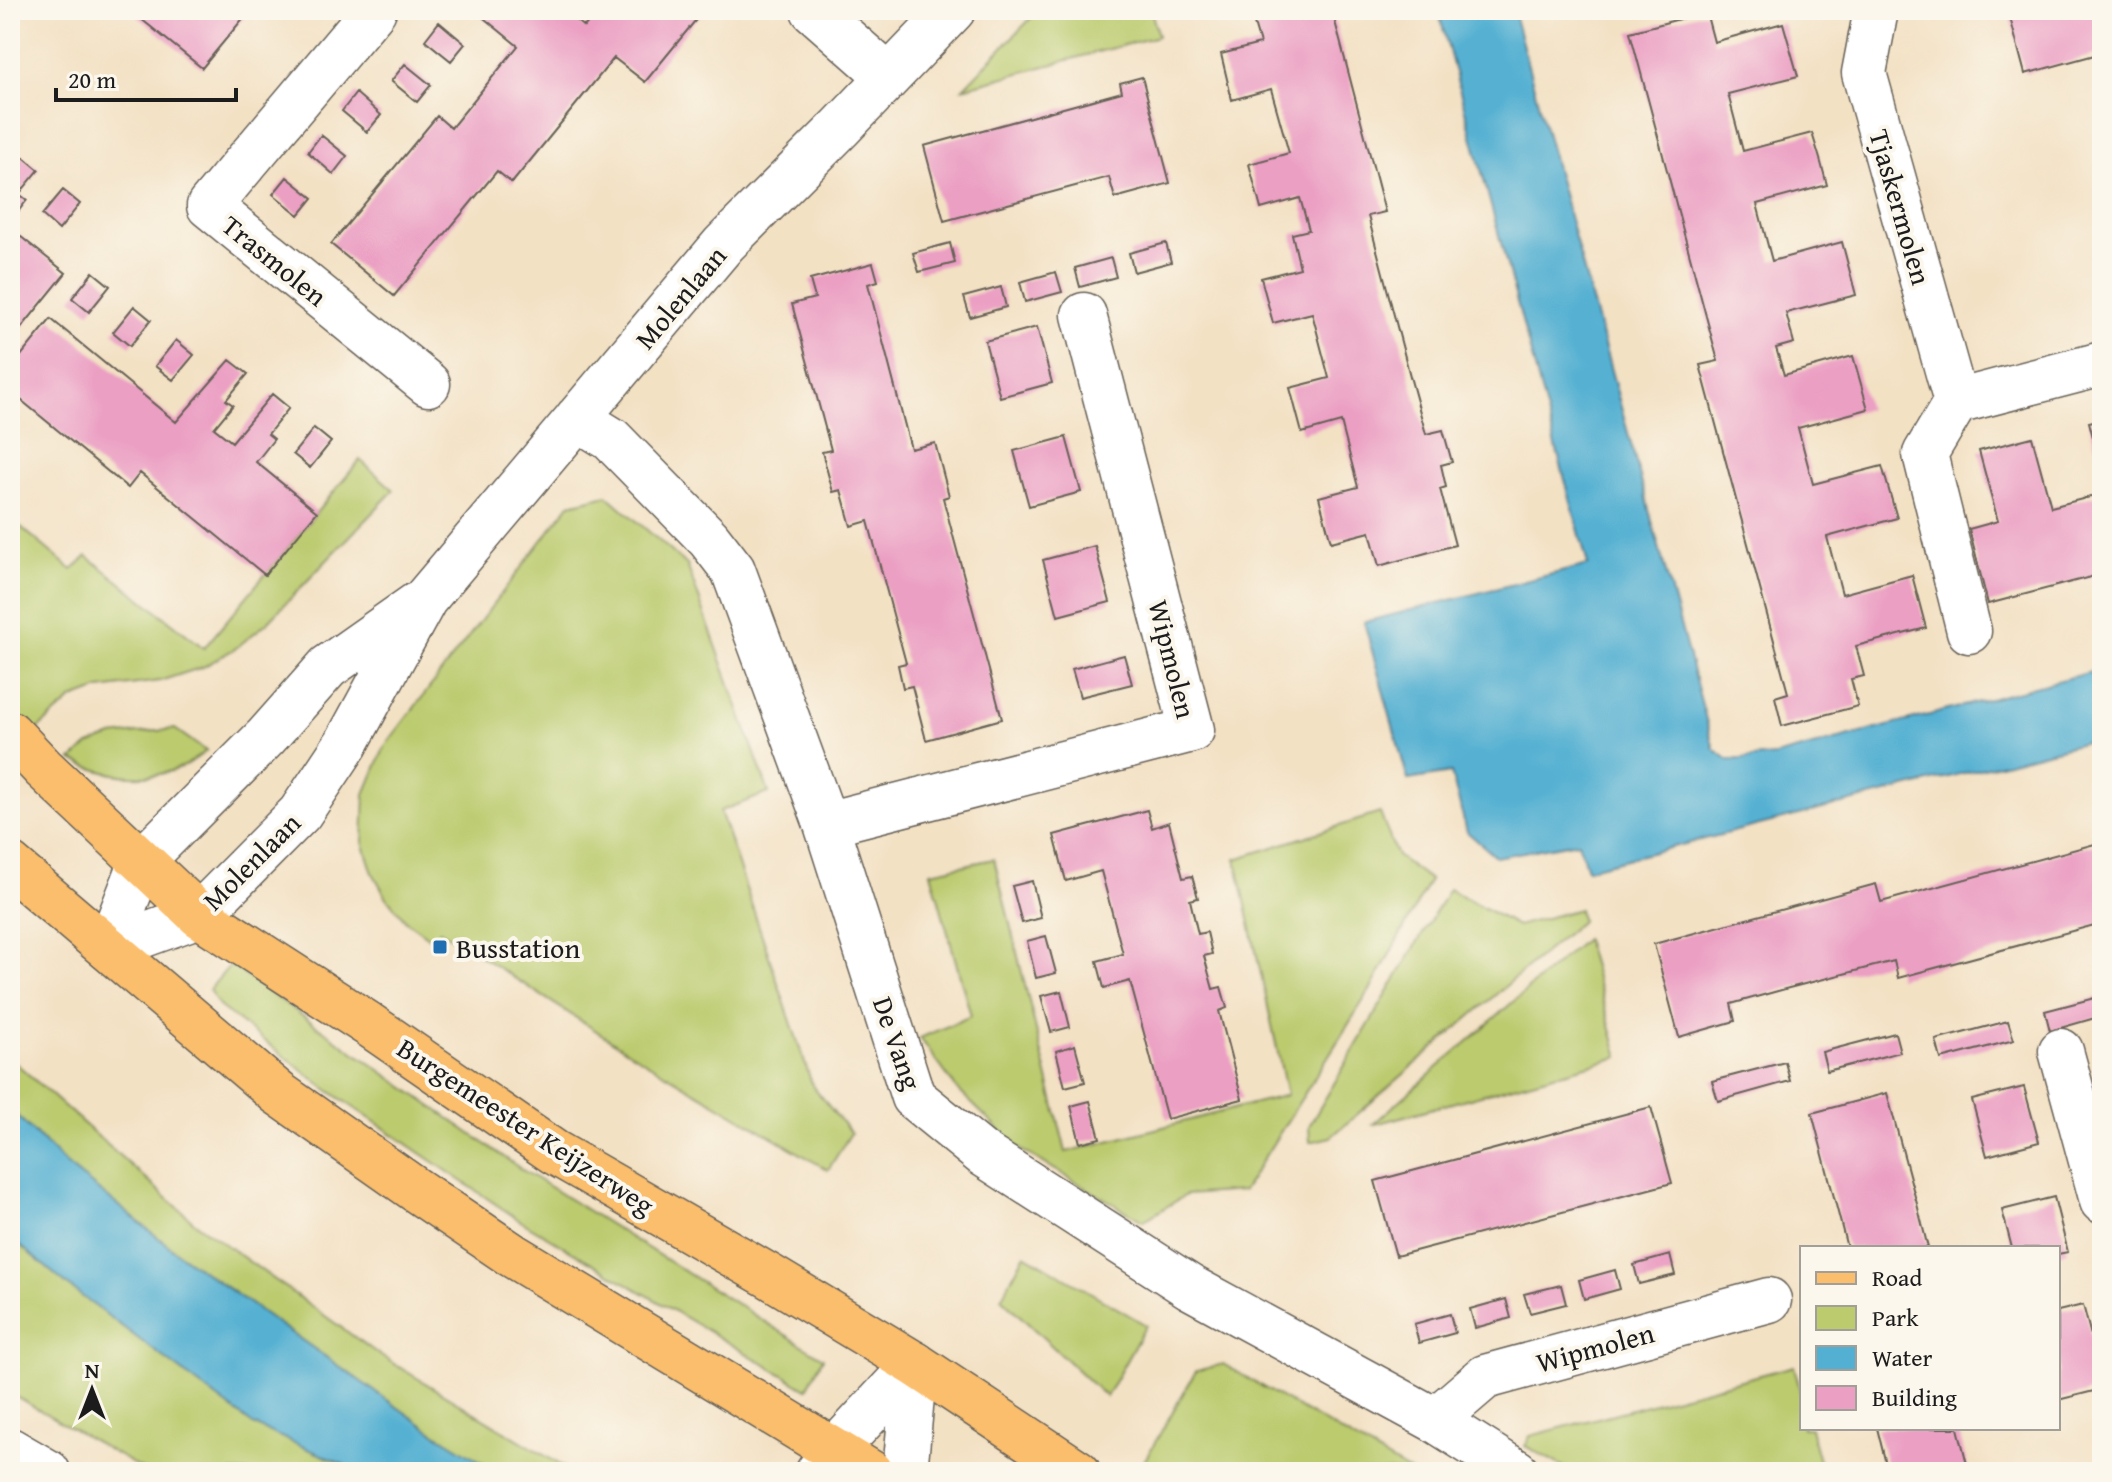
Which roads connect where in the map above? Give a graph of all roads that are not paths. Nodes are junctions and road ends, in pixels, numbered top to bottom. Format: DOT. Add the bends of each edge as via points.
graph roads {
  1 [pos="374,10"];
  2 [pos="813,10"];
  3 [pos="953,10"];
  4 [pos="1876,10"];
  5 [pos="889,77"];
  6 [pos="1084,315"];
  7 [pos="2102,364"];
  8 [pos="428,384"];
  9 [pos="1956,402"];
  10 [pos="577,418"];
  11 [pos="425,599"];
  12 [pos="1969,631"];
  13 [pos="10,733"];
  14 [pos="826,824"];
  15 [pos="142,861"];
  16 [pos="10,865"];
  17 [pos="199,915"];
  18 [pos="108,948"];
  19 [pos="2061,1051"];
  20 [pos="2102,1201"];
  21 [pos="1769,1300"];
  22 [pos="915,1364"];
  23 [pos="1435,1420"];
  24 [pos="10,1450"];
  25 [pos="841,1465"];
  26 [pos="48,1472"];
  27 [pos="905,1472"];
  28 [pos="1078,1472"];
  29 [pos="1517,1472"];
  1 -- 8 [label="street, Trasmolen" via="209,206"];
  2 -- 5 [label="street"];
  3 -- 5 [label="street, Molenlaan"];
  4 -- 9 [label="street, Tjaskermolen" via="1864,73"];
  5 -- 10 [label="street, Molenlaan" via="724,244"];
  6 -- 14 [label="street, Wipmolen" via="1192,730"];
  7 -- 9 [label="street"];
  9 -- 12 [label="street" via="1925,454"];
  10 -- 11 [label="street, Molenlaan"];
  10 -- 14 [label="street, De Vang" via="611,439 733,570"];
  11 -- 15 [label="street, Molenlaan" via="328,667"];
  11 -- 17 [label="street, Molenlaan" via="346,744 300,813"];
  13 -- 15 [label="main road, Burgemeester Keijzerweg"];
  14 -- 23 [label="street, De Vang" via="913,1097 983,1154 1190,1287"];
  15 -- 17 [label="main road, Burgemeester Keijzerweg"];
  15 -- 18 [label="street, Molenlaan"];
  16 -- 18 [label="main road"];
  17 -- 18 [label="street, Molenlaan"];
  17 -- 22 [label="main road, Burgemeester Keijzerweg" via="554,1152"];
  18 -- 25 [label="main road" via="278,1093 512,1255"];
  19 -- 20 [label="street"];
  21 -- 23 [label="street, Wipmolen" via="1485,1377"];
  22 -- 25 [label="street"];
  22 -- 27 [label="street"];
  22 -- 28 [label="main road, Burgemeester Keijzerweg"];
  23 -- 29 [label="street, De Vang"];
  24 -- 26 [label="street"];
}
